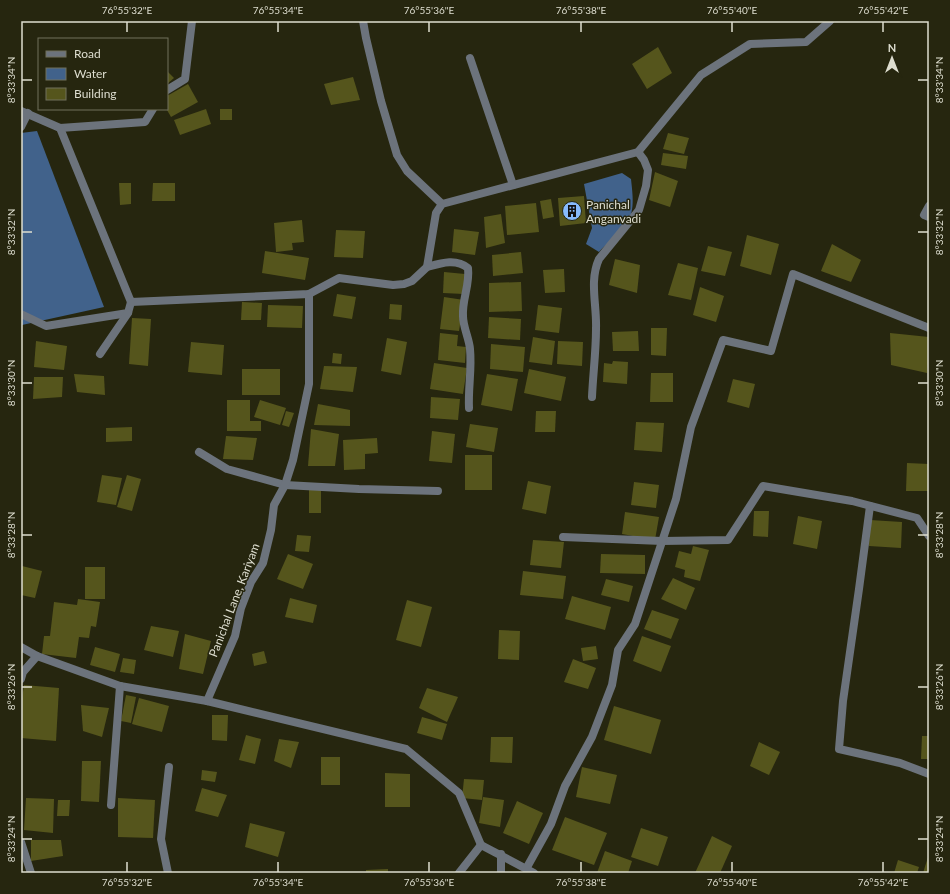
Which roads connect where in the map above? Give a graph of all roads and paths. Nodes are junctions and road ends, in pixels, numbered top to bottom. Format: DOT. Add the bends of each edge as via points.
graph roads {
  1 [pos="192,21"];
  2 [pos="363,21"];
  3 [pos="830,21"];
  4 [pos="470,58"];
  5 [pos="168,89"];
  6 [pos="152,110"];
  7 [pos="25,112"];
  8 [pos="21,127"];
  9 [pos="60,128"];
  10 [pos="638,152"];
  11 [pos="513,186"];
  12 [pos="442,204"];
  13 [pos="929,206"];
  14 [pos="929,217"];
  15 [pos="427,267"];
  16 [pos="309,294"];
  17 [pos="131,302"];
  18 [pos="128,313"];
  19 [pos="21,314"];
  20 [pos="929,328"];
  21 [pos="100,354"];
  22 [pos="592,397"];
  23 [pos="469,408"];
  24 [pos="199,452"];
  25 [pos="284,485"];
  26 [pos="438,491"];
  27 [pos="870,506"];
  28 [pos="929,536"];
  29 [pos="563,537"];
  30 [pos="662,541"];
  31 [pos="21,647"];
  32 [pos="37,656"];
  33 [pos="21,679"];
  34 [pos="120,686"];
  35 [pos="207,700"];
  36 [pos="169,767"];
  37 [pos="929,774"];
  38 [pos="111,805"];
  39 [pos="21,844"];
  40 [pos="482,845"];
  41 [pos="501,854"];
  42 [pos="526,868"];
  43 [pos="31,873"];
  44 [pos="168,873"];
  45 [pos="459,873"];
  46 [pos="501,873"];
  47 [pos="534,873"];
  1 -- 5 [label="street" via="185,79"];
  2 -- 12 [label="street" via="381,101 397,155 408,171"];
  3 -- 10 [label="street" via="806,42 750,44 701,75"];
  4 -- 11 [label="street"];
  6 -- 9 [label="street" via="145,122"];
  7 -- 8 [label="street"];
  7 -- 9 [label="street"];
  9 -- 17 [label="street"];
  10 -- 11 [label="street"];
  10 -- 22 [label="street" via="648,170 639,210 596,267"];
  11 -- 12 [label="street"];
  12 -- 15 [label="street" via="436,213"];
  13 -- 14 [label="street" via="924,215"];
  15 -- 16 [label="street" via="412,281 404,284 393,285 339,278"];
  15 -- 23 [label="street" via="457,262 468,268 470,277 463,301 463,317 470,349"];
  16 -- 17 [label="street"];
  16 -- 25 [label="street, Panichal Lane, Kariyam" via="309,384 293,460"];
  17 -- 18 [label="street"];
  18 -- 19 [label="street" via="46,326"];
  18 -- 21 [label="street"];
  20 -- 30 [label="street" via="793,274 770,351 723,340 691,427 676,499"];
  24 -- 25 [label="street" via="227,468"];
  25 -- 26 [label="street"];
  25 -- 35 [label="street, Panichal Lane, Kariyam" via="274,505 272,530 263,563 251,582 241,608 235,636"];
  27 -- 28 [label="street" via="917,518"];
  27 -- 30 [label="street" via="763,486 728,540"];
  27 -- 37 [label="street" via="843,701 839,749 900,762"];
  29 -- 30 [label="street"];
  30 -- 42 [label="street" via="635,624 618,650 612,685 592,737 566,786 551,824"];
  31 -- 32 [label="street"];
  32 -- 33 [label="street"];
  32 -- 34 [label="street"];
  34 -- 35 [label="street"];
  34 -- 38 [label="street"];
  35 -- 40 [label="street" via="406,749 459,793"];
  36 -- 44 [label="street" via="161,839"];
  39 -- 43 [label="street"];
  40 -- 41 [label="street"];
  40 -- 45 [label="street"];
  41 -- 42 [label="street"];
  41 -- 46 [label="street"];
  42 -- 47 [label="street"];
}
